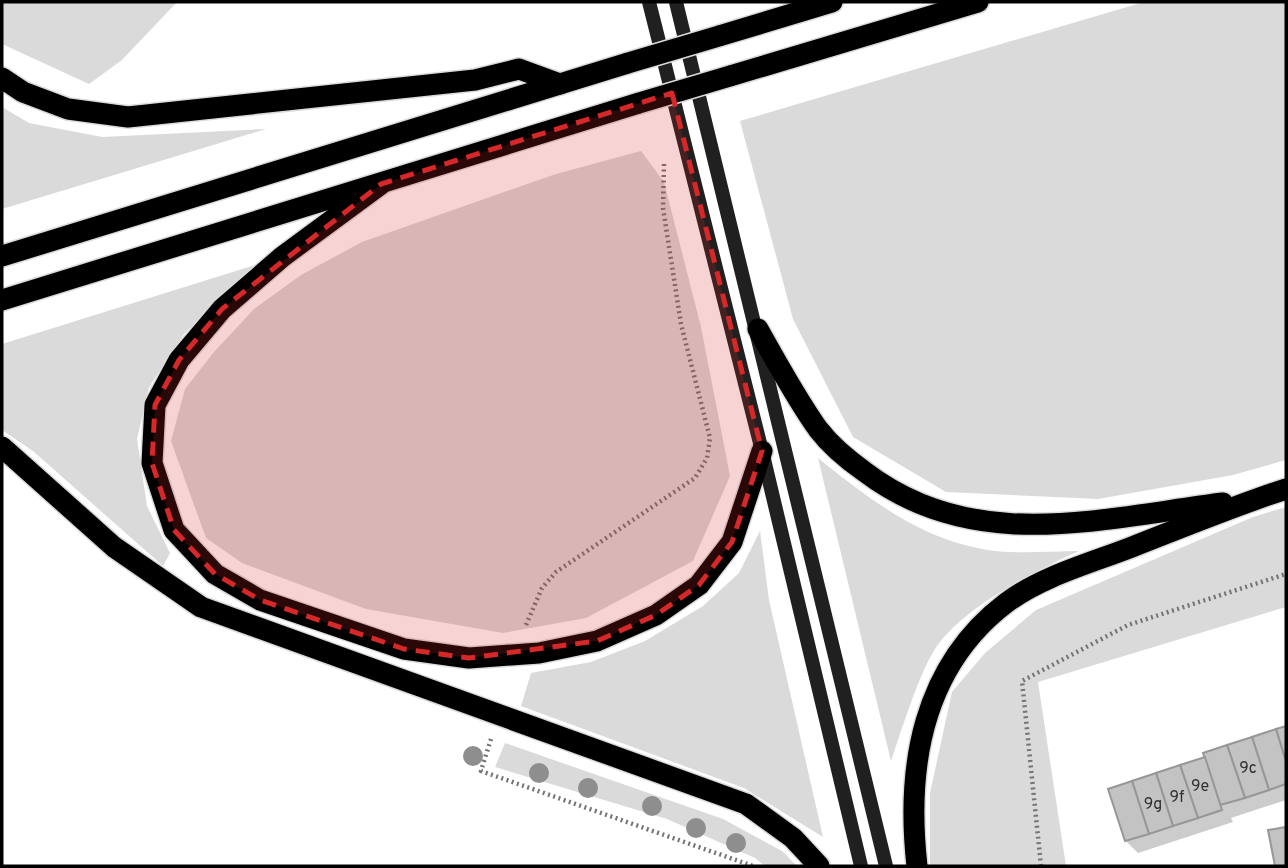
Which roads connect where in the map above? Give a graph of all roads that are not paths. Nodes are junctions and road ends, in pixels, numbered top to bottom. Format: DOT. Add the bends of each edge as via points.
graph roads {
  1 [pos="649,2"];
  2 [pos="676,2"];
  3 [pos="832,2"];
  4 [pos="978,2"];
  5 [pos="2,78"];
  6 [pos="560,84"];
  7 [pos="381,184"];
  8 [pos="2,257"];
  9 [pos="2,300"];
  10 [pos="758,329"];
  11 [pos="2,447"];
  12 [pos="762,451"];
  13 [pos="1286,489"];
  14 [pos="1256,499"];
  15 [pos="819,866"];
  16 [pos="861,866"];
  17 [pos="886,866"];
  18 [pos="917,866"];
  1 -- 12 [label="main road"];
  2 -- 10 [label="main road"];
  3 -- 6 [label="highway, bridge"];
  4 -- 7 [label="highway, bridge"];
  5 -- 6 [label="highway" via="23,92 68,109 128,117 475,80 519,69"];
  6 -- 8 [label="highway"];
  7 -- 9 [label="highway"];
  7 -- 12 [label="highway" via="282,257 222,309 179,360 155,405 152,463 174,530 215,574 260,600 404,649 469,658 539,653 597,641 656,615 699,585 732,542"];
  10 -- 14 [label="highway" via="820,431 849,461 888,490 935,512 991,524 1049,525"];
  10 -- 17 [label="main road"];
  11 -- 15 [label="highway" via="114,547 201,607 746,804 793,838"];
  12 -- 16 [label="main road"];
  13 -- 14 [label="highway"];
  14 -- 18 [label="highway" via="1060,574 1008,602 973,632 950,662 930,702 919,743 911,817"];
}
